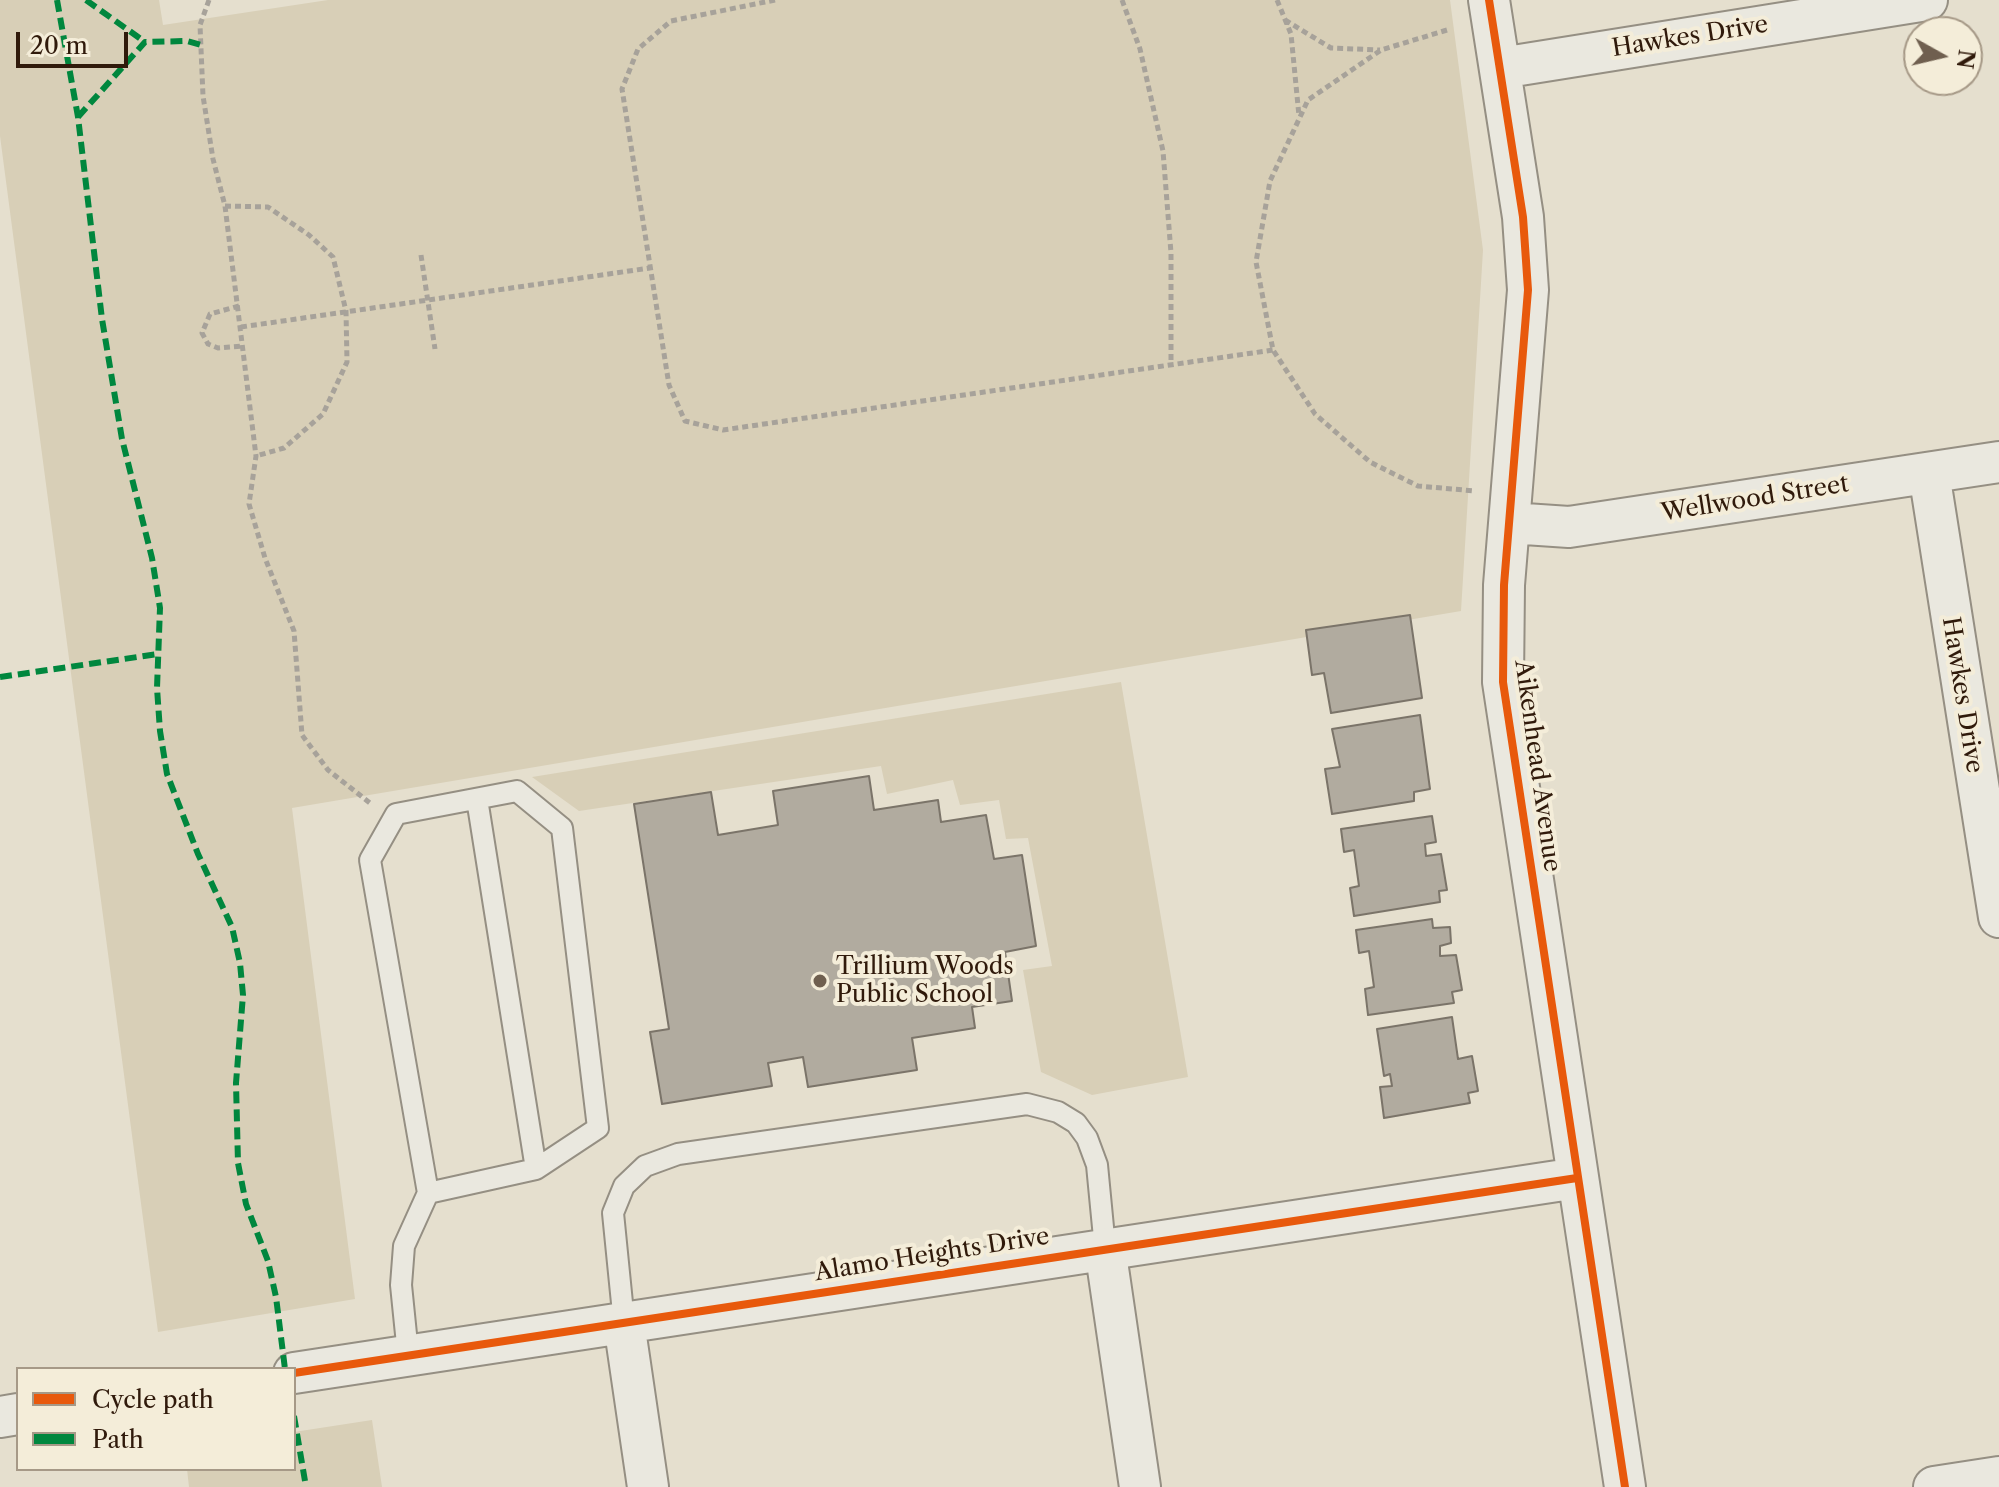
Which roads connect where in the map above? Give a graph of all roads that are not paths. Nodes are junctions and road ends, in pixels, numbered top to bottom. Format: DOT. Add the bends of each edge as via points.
graph roads {
  1 [pos="1489,0"];
  2 [pos="1927,0"];
  3 [pos="1501,68"];
  4 [pos="1999,462"];
  5 [pos="1929,473"];
  6 [pos="1510,523"];
  7 [pos="477,799"];
  8 [pos="1999,917"];
  9 [pos="536,1169"];
  10 [pos="1577,1178"];
  11 [pos="428,1193"];
  12 [pos="1105,1248"];
  13 [pos="624,1323"];
  14 [pos="408,1354"];
  15 [pos="296,1373"];
  16 [pos="1999,1477"];
  17 [pos="648,1487"];
  18 [pos="1140,1487"];
  19 [pos="1625,1487"];
  20 [pos="1934,1487"];
  1 -- 3 [label="street, Aikenhead Avenue"];
  2 -- 3 [label="street, Hawkes Drive"];
  3 -- 6 [label="street, Aikenhead Avenue" via="1528,290"];
  4 -- 5 [label="street, Wellwood Street"];
  5 -- 6 [label="street, Wellwood Street" via="1569,527"];
  5 -- 8 [label="street, Hawkes Drive"];
  6 -- 10 [label="street, Aikenhead Avenue" via="1503,682"];
  7 -- 9 [label="lane"];
  7 -- 9 [label="lane" via="517,791 562,828 598,1128"];
  7 -- 11 [label="lane" via="396,814 370,860"];
  9 -- 11 [label="lane"];
  10 -- 12 [label="street, Alamo Heights Drive"];
  10 -- 19 [label="street, Aikenhead Avenue"];
  11 -- 14 [label="lane" via="404,1246 401,1285"];
  12 -- 13 [label="street, Alamo Heights Drive"];
  12 -- 13 [label="lane" via="1097,1165 1087,1138 1058,1112 1027,1104 678,1154 645,1166 624,1186 613,1213"];
  12 -- 18 [label="street"];
  13 -- 14 [label="street, Alamo Heights Drive"];
  13 -- 17 [label="street"];
  14 -- 15 [label="street, Alamo Heights Drive"];
  16 -- 20 [label="street"];
}
